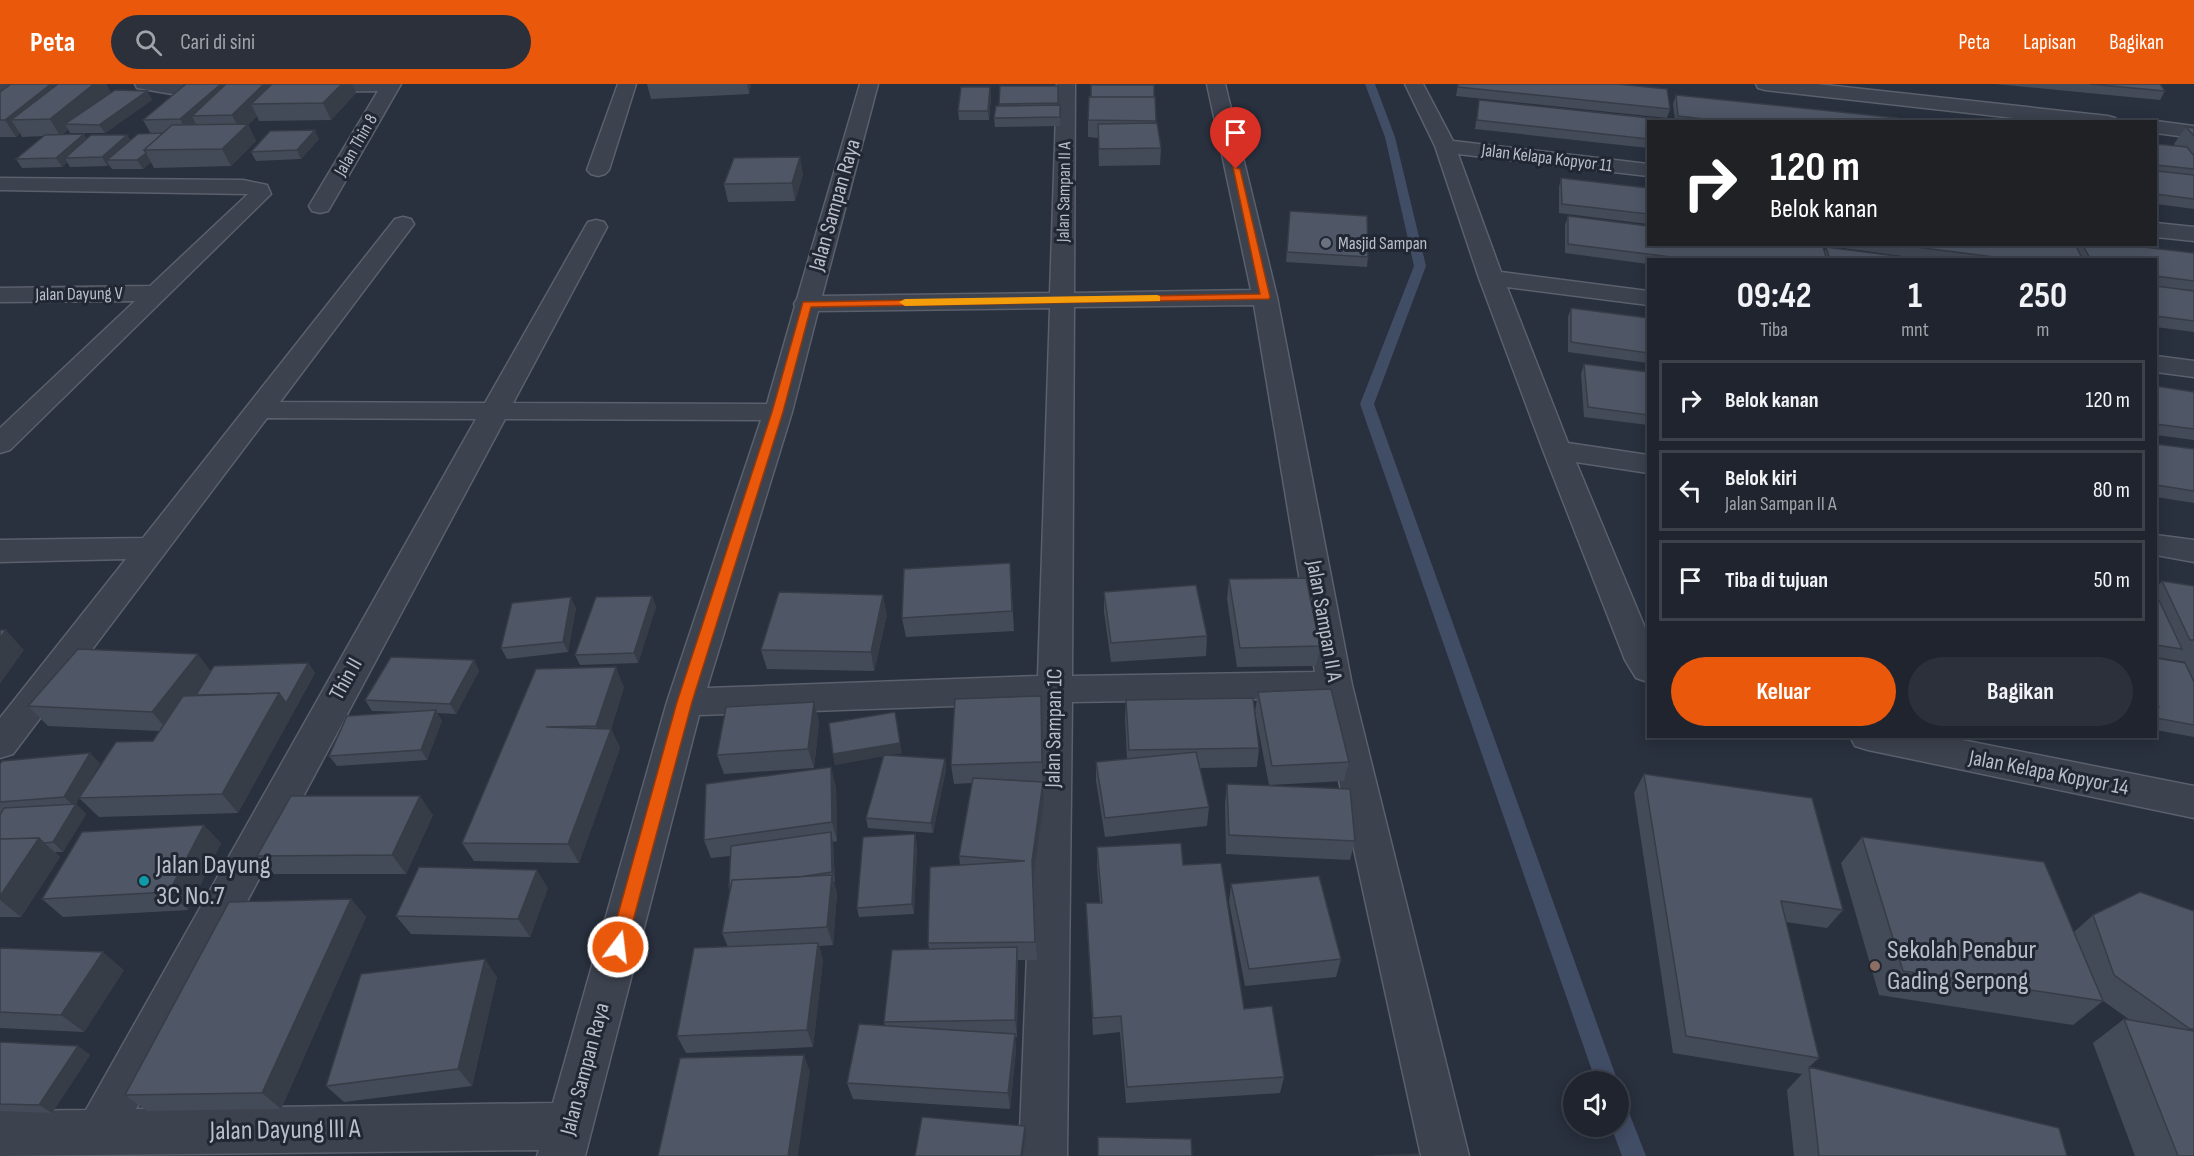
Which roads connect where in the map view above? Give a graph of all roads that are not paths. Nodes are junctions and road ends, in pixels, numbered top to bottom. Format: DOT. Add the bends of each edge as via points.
graph roads {
  1 [pos="36,84"];
  2 [pos="144,84"];
  3 [pos="392,84"];
  4 [pos="627,84"];
  5 [pos="869,84"];
  6 [pos="1066,84"];
  7 [pos="1216,84"];
  8 [pos="1414,84"];
  9 [pos="1765,84"];
  10 [pos="0,86"];
  11 [pos="287,86"];
  12 [pos="241,87"];
  13 [pos="2090,120"];
  14 [pos="2157,127"];
  15 [pos="2191,131"];
  16 [pos="1445,147"];
  17 [pos="598,170"];
  18 [pos="1647,170"];
  19 [pos="0,184"];
  20 [pos="320,206"];
  21 [pos="403,225"];
  22 [pos="596,227"];
  23 [pos="2157,230"];
  24 [pos="2194,234"];
  25 [pos="1491,278"];
  26 [pos="158,293"];
  27 [pos="0,295"];
  28 [pos="1265,297"];
  29 [pos="1647,298"];
  30 [pos="1061,300"];
  31 [pos="806,304"];
  32 [pos="2157,364"];
  33 [pos="2194,369"];
  34 [pos="260,410"];
  35 [pos="493,412"];
  36 [pos="778,412"];
  37 [pos="0,444"];
  38 [pos="1557,450"];
  39 [pos="1647,464"];
  40 [pos="2157,544"];
  41 [pos="150,548"];
  42 [pos="0,551"];
  43 [pos="2194,551"];
  44 [pos="1647,668"];
  45 [pos="1335,685"];
  46 [pos="1055,689"];
  47 [pos="684,702"];
  48 [pos="1878,738"];
  49 [pos="0,744"];
  50 [pos="2194,802"];
  51 [pos="98,1133"];
  52 [pos="0,1134"];
  53 [pos="565,1141"];
  54 [pos="1043,1156"];
  55 [pos="1445,1156"];
  1 -- 10 [label="street"];
  2 -- 12 [label="street" via="172,88"];
  3 -- 11 [label="street"];
  3 -- 20 [label="street, Jalan Thin 8"];
  4 -- 17 [label="street"];
  5 -- 31 [label="street, Jalan Sampan Raya"];
  6 -- 30 [label="street, Jalan Sampan II A"];
  7 -- 28 [label="street, Jalan Sampan II A"];
  8 -- 16 [label="street"];
  9 -- 13 [label="street"];
  14 -- 15 [label="street"];
  16 -- 18 [label="street, Jalan Kelapa Kopyor 11"];
  16 -- 25 [label="street"];
  19 -- 26 [label="street" via="243,186 259,190 260,194"];
  21 -- 34 [label="street"];
  22 -- 35 [label="street, Thin II"];
  23 -- 24 [label="street"];
  25 -- 29 [label="street"];
  25 -- 38 [label="street"];
  26 -- 27 [label="street, Jalan Dayung V"];
  26 -- 37 [label="street"];
  28 -- 30 [label="street"];
  28 -- 45 [label="street, Jalan Sampan II A"];
  30 -- 31 [label="street"];
  30 -- 46 [label="street, Jalan Sampan 1C"];
  31 -- 36 [label="street, Jalan Sampan Raya"];
  32 -- 33 [label="street"];
  34 -- 35 [label="street"];
  34 -- 41 [label="street"];
  35 -- 36 [label="street"];
  35 -- 51 [label="street, Thin II"];
  36 -- 47 [label="street, Jalan Sampan Raya"];
  38 -- 39 [label="street"];
  38 -- 44 [label="street"];
  40 -- 43 [label="street"];
  41 -- 42 [label="street"];
  41 -- 49 [label="street"];
  45 -- 46 [label="street"];
  45 -- 55 [label="street, Jalan Sampan II A"];
  46 -- 47 [label="street"];
  46 -- 54 [label="street, Jalan Sampan 1C"];
  47 -- 53 [label="street, Jalan Sampan Raya"];
  48 -- 50 [label="street, Jalan Kelapa Kopyor 14"];
  51 -- 52 [label="street, Jalan Dayung III A"];
  51 -- 53 [label="street, Jalan Dayung III A"];
}
